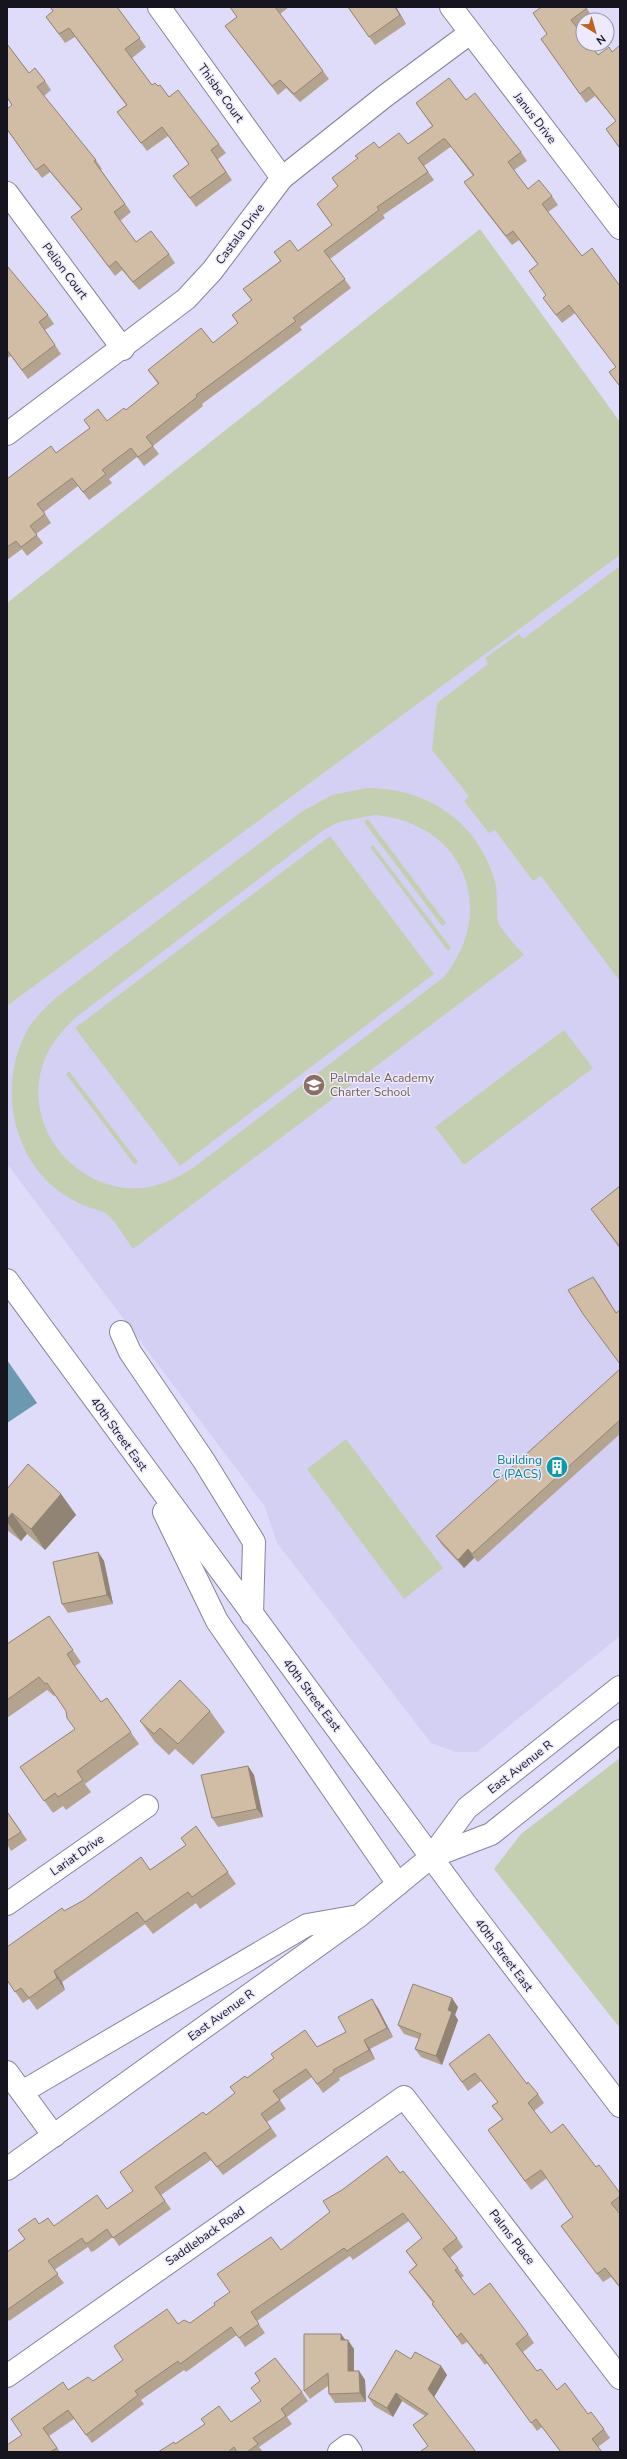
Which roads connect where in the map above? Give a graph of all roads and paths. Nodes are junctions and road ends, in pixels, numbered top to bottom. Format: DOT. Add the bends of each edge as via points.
graph roads {
  1 [pos="159,7"];
  2 [pos="451,7"];
  3 [pos="470,33"];
  4 [pos="282,178"];
  5 [pos="7,193"];
  6 [pos="620,228"];
  7 [pos="123,348"];
  8 [pos="7,434"];
  9 [pos="7,1280"];
  10 [pos="121,1332"];
  11 [pos="140,1462"];
  12 [pos="252,1615"];
  13 [pos="620,1687"];
  14 [pos="620,1731"];
  15 [pos="147,1806"];
  16 [pos="431,1857"];
  17 [pos="398,1884"];
  18 [pos="7,1904"];
  19 [pos="359,1916"];
  20 [pos="7,2072"];
  21 [pos="22,2092"];
  22 [pos="404,2097"];
  23 [pos="620,2106"];
  24 [pos="54,2136"];
  25 [pos="7,2169"];
  26 [pos="7,2376"];
  27 [pos="620,2378"];
  1 -- 4 [label="main road, Thisbe Court"];
  2 -- 3 [label="main road, Janus Drive"];
  3 -- 4 [label="main road, Castala Drive" via="385,96"];
  3 -- 6 [label="main road, Janus Drive"];
  4 -- 7 [label="main road, Castala Drive" via="212,271 186,299"];
  5 -- 7 [label="main road, Pelion Court"];
  7 -- 8 [label="main road, Castala Drive"];
  9 -- 11 [label="main road, 40th Street East"];
  10 -- 12 [label="main road" via="130,1352 204,1461 254,1542"];
  11 -- 12 [label="main road, 40th Street East"];
  11 -- 17 [label="main road" via="217,1621"];
  12 -- 16 [label="main road, 40th Street East"];
  13 -- 16 [label="main road, East Avenue R" via="467,1808"];
  14 -- 16 [label="main road, East Avenue R" via="491,1834"];
  15 -- 18 [label="main road, Lariat Drive"];
  16 -- 17 [label="main road, East Avenue R"];
  16 -- 23 [label="main road, 40th Street East"];
  17 -- 19 [label="main road, East Avenue R"];
  19 -- 21 [label="main road" via="307,1925"];
  19 -- 24 [label="main road, East Avenue R"];
  20 -- 21 [label="main road"];
  21 -- 24 [label="main road"];
  22 -- 26 [label="main road, Saddleback Road"];
  22 -- 27 [label="main road, Palms Place"];
  24 -- 25 [label="main road, East Avenue R"];
}
